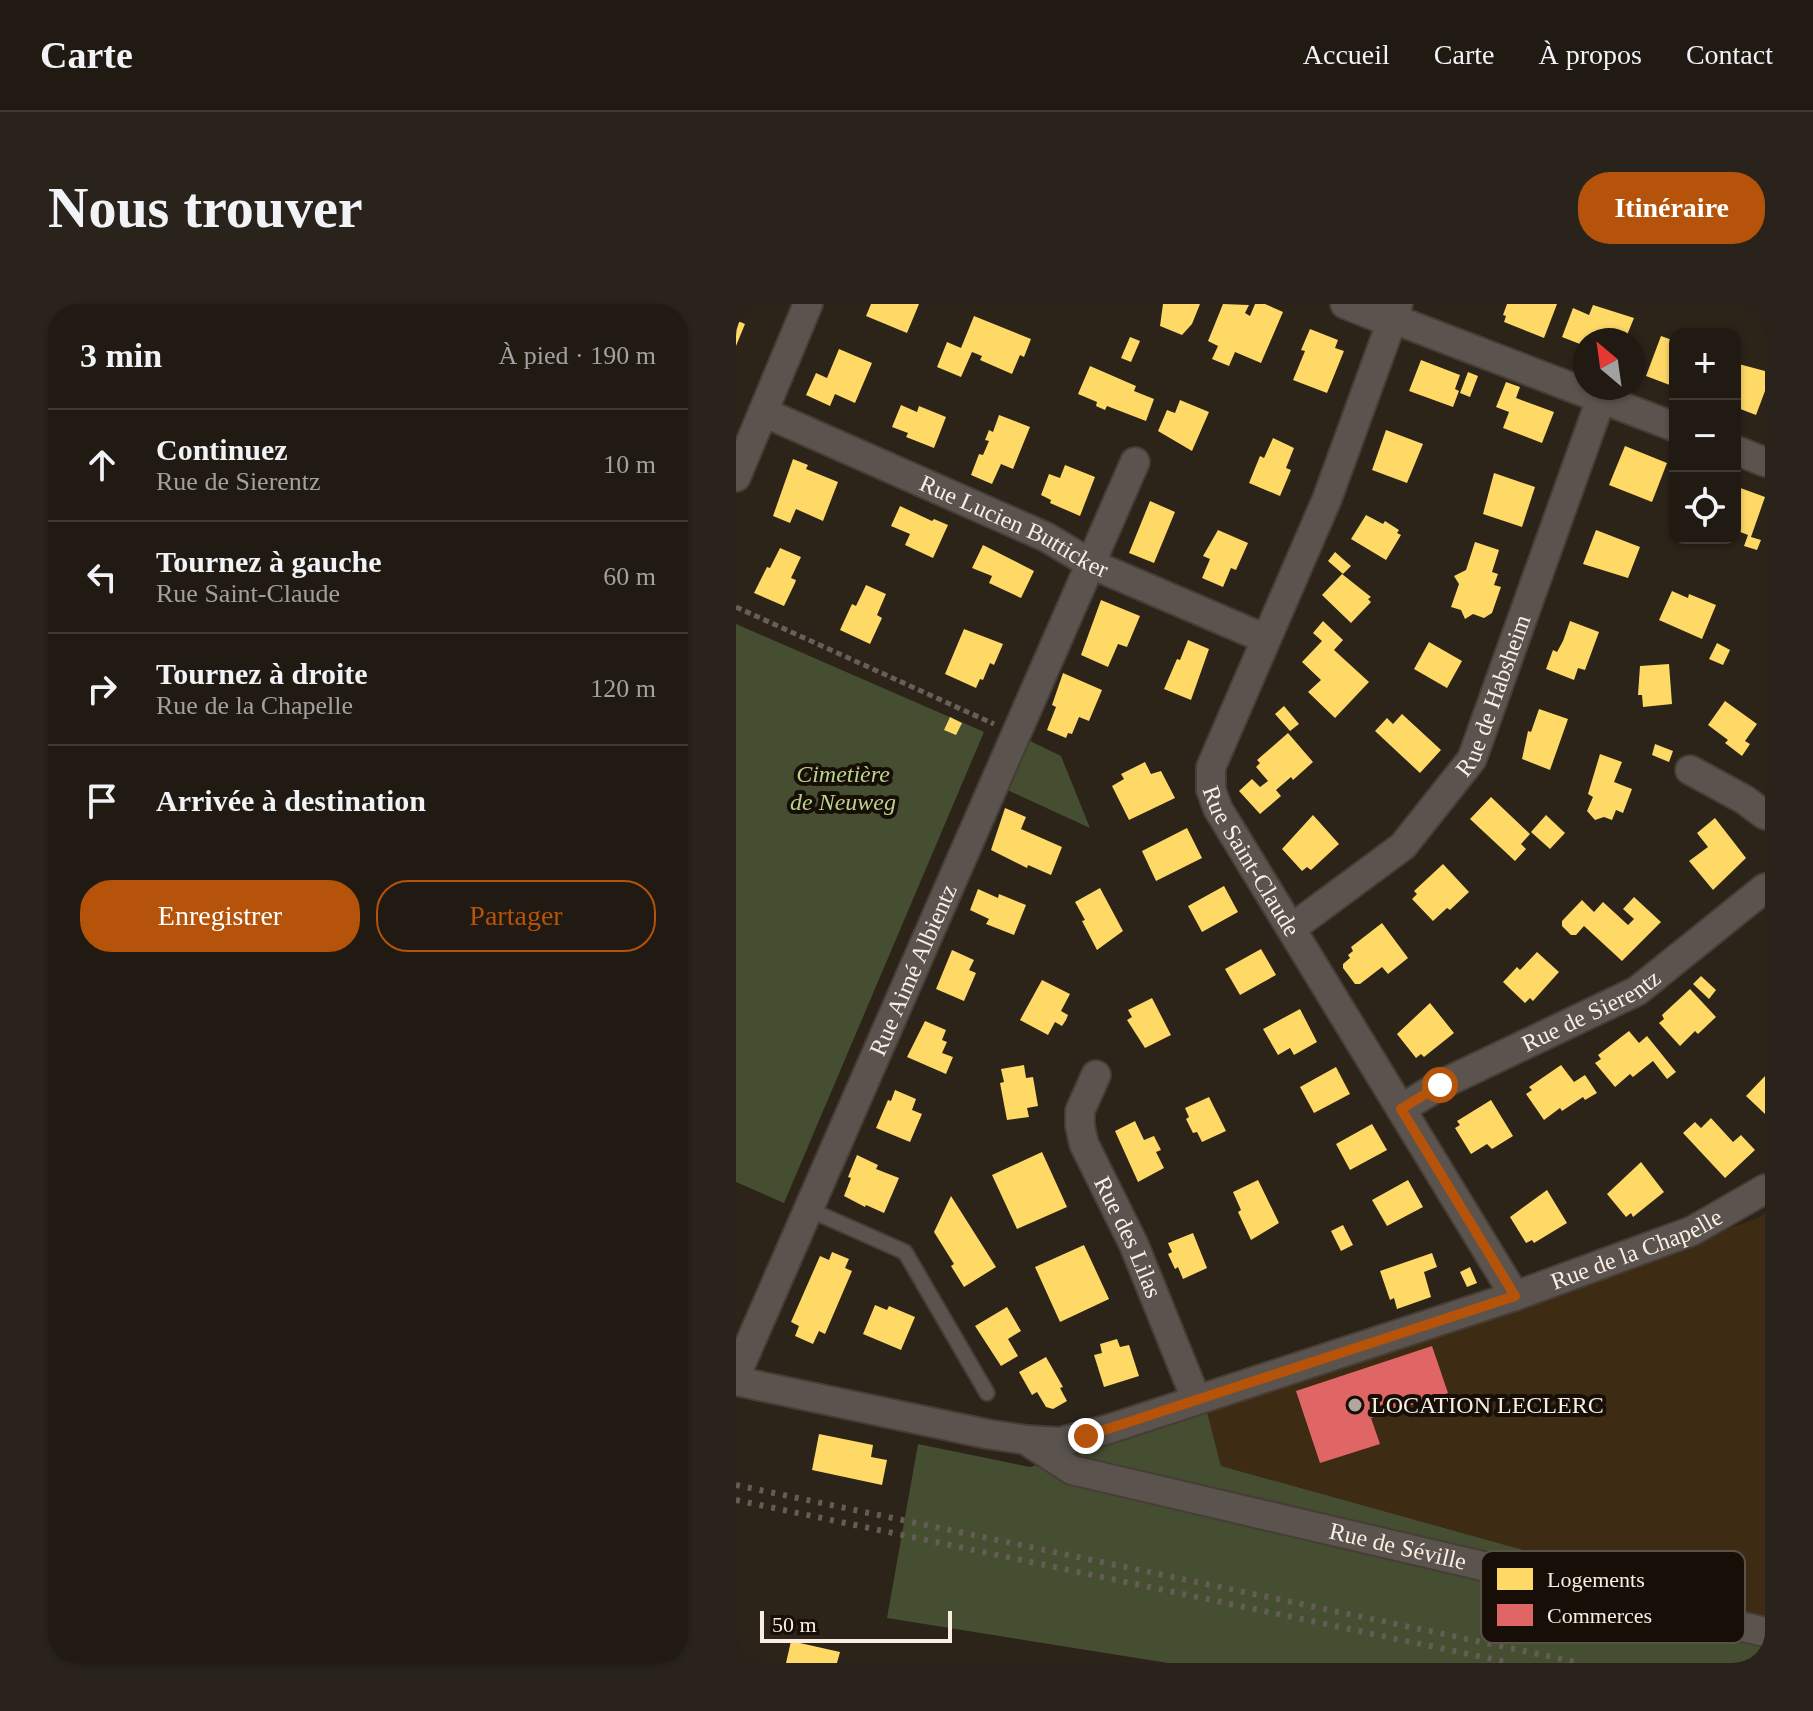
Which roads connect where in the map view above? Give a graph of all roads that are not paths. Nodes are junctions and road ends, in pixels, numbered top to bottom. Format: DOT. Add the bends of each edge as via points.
graph roads {
  1 [pos="808,304"];
  2 [pos="1345,304"];
  3 [pos="1395,312"];
  4 [pos="1573,387"];
  5 [pos="1601,400"];
  6 [pos="1604,400"];
  7 [pos="763,412"];
  8 [pos="1669,425"];
  9 [pos="1741,452"];
  10 [pos="1135,462"];
  11 [pos="1765,462"];
  12 [pos="736,477"];
  13 [pos="1091,564"];
  14 [pos="1266,639"];
  15 [pos="1690,770"];
  16 [pos="1765,815"];
  17 [pos="1765,888"];
  18 [pos="1292,928"];
  19 [pos="1096,1075"];
  20 [pos="1401,1109"];
  21 [pos="1765,1189"];
  22 [pos="808,1209"];
  23 [pos="1515,1296"];
  24 [pos="736,1375"];
  25 [pos="736,1381"];
  26 [pos="987,1393"];
  27 [pos="1196,1399"];
  28 [pos="1036,1441"];
  29 [pos="1481,1566"];
  30 [pos="1745,1627"];
  31 [pos="1765,1632"];
  1 -- 7 [label="street"];
  2 -- 3 [label="street" via="1377,317"];
  3 -- 4 [label="street"];
  3 -- 14 [label="street, Rue Saint-Claude" via="1327,499"];
  5 -- 18 [label="street, Rue de Habsheim" via="1472,759 1403,846"];
  6 -- 8 [label="street"];
  7 -- 12 [label="street"];
  7 -- 13 [label="street, Rue Lucien Butticker" via="1046,537"];
  9 -- 11 [label="street"];
  10 -- 13 [label="street, Rue Aimé Albientz"];
  13 -- 14 [label="street, Rue Lucien Butticker"];
  13 -- 22 [label="street, Rue Aimé Albientz"];
  14 -- 18 [label="street, Rue Saint-Claude" via="1211,767 1211,790"];
  15 -- 16 [label="street"];
  17 -- 20 [label="street, Rue de Sierentz" via="1637,991 1440,1085"];
  18 -- 20 [label="street, Rue Saint-Claude"];
  19 -- 27 [label="street, Rue des Lilas" via="1080,1111 1084,1144 1134,1245"];
  20 -- 23 [label="street, Rue Saint-Claude"];
  21 -- 23 [label="street, Rue de la Chapelle" via="1692,1231"];
  22 -- 24 [label="street, Rue Aimé Albientz"];
  22 -- 26 [label="lane" via="905,1252"];
  23 -- 27 [label="street, Rue de la Chapelle"];
  25 -- 28 [label="street, Rue de Séville"];
  27 -- 28 [label="street, Rue de la Chapelle" via="1086,1436"];
  28 -- 29 [label="street, Rue de Séville" via="1122,1482"];
  30 -- 31 [label="street, Rue de Séville"];
}
